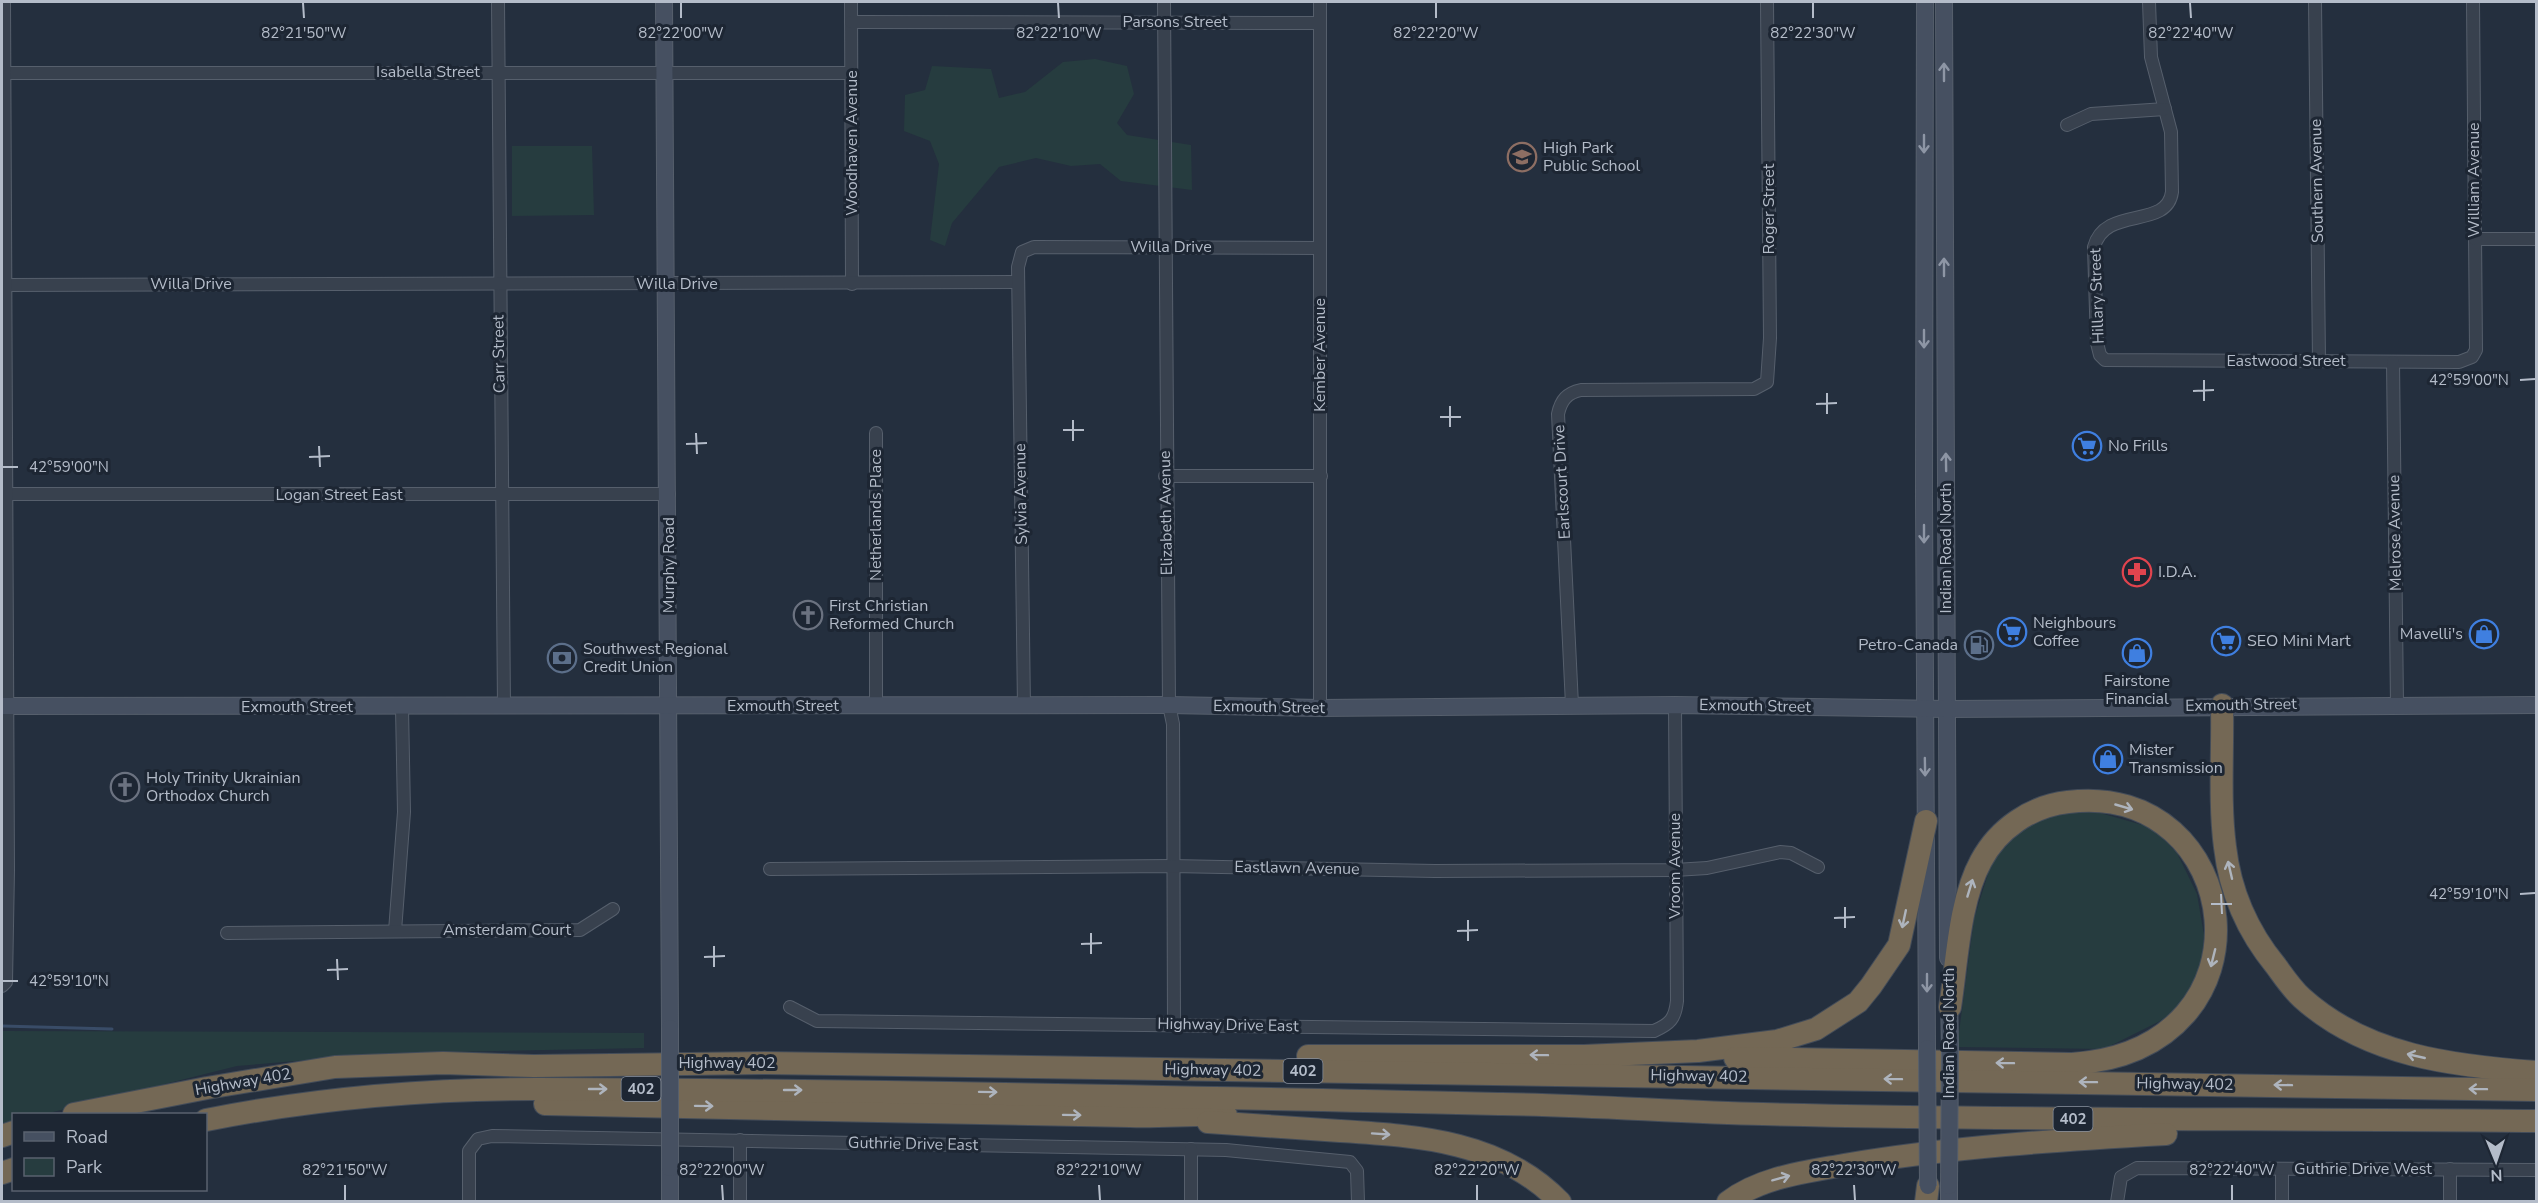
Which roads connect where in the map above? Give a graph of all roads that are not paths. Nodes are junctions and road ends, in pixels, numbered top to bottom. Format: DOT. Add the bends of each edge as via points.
graph roads {
  1 [pos="4,2"];
  2 [pos="498,2"];
  3 [pos="664,2"];
  4 [pos="851,2"];
  5 [pos="1164,2"];
  6 [pos="1320,2"];
  7 [pos="1767,2"];
  8 [pos="1925,2"];
  9 [pos="1944,2"];
  10 [pos="2149,2"];
  11 [pos="2315,2"];
  12 [pos="2473,2"];
  13 [pos="1164,21"];
  14 [pos="851,22"];
  15 [pos="1320,23"];
  16 [pos="498,72"];
  17 [pos="5,73"];
  18 [pos="665,73"];
  19 [pos="851,73"];
  20 [pos="2165,109"];
  21 [pos="2067,125"];
  22 [pos="4,183"];
  23 [pos="2536,238"];
  24 [pos="2475,239"];
  25 [pos="1164,247"];
  26 [pos="1320,248"];
  27 [pos="1018,282"];
  28 [pos="498,283"];
  29 [pos="852,284"];
  30 [pos="7,285"];
  31 [pos="667,285"];
  32 [pos="2100,355"];
  33 [pos="2472,357"];
  34 [pos="2319,361"];
  35 [pos="2393,362"];
  36 [pos="1735,389"];
  37 [pos="876,433"];
  38 [pos="1165,476"];
  39 [pos="1321,476"];
  40 [pos="8,494"];
  41 [pos="669,494"];
  42 [pos="501,496"];
  43 [pos="2397,704"];
  44 [pos="1169,705"];
  45 [pos="1572,705"];
  46 [pos="1675,705"];
  47 [pos="2222,705"];
  48 [pos="2536,705"];
  49 [pos="4,706"];
  50 [pos="876,706"];
  51 [pos="504,707"];
  52 [pos="669,707"];
  53 [pos="1024,707"];
  54 [pos="402,708"];
  55 [pos="1320,708"];
  56 [pos="1924,709"];
  57 [pos="1946,709"];
  58 [pos="1926,821"];
  59 [pos="1172,866"];
  60 [pos="1818,867"];
  61 [pos="770,869"];
  62 [pos="1675,870"];
  63 [pos="613,909"];
  64 [pos="395,931"];
  65 [pos="227,933"];
  66 [pos="2,986"];
  67 [pos="790,1006"];
  68 [pos="1950,1008"];
  69 [pos="1174,1024"];
  70 [pos="1669,1024"];
  71 [pos="1584,1056"];
  72 [pos="765,1063"];
  73 [pos="2536,1072"];
  74 [pos="2536,1090"];
  75 [pos="1079,1094"];
  76 [pos="2536,1110"];
  77 [pos="79,1113"];
  78 [pos="1134,1116"];
  79 [pos="207,1120"];
  80 [pos="2536,1121"];
  81 [pos="207,1126"];
  82 [pos="2166,1134"];
  83 [pos="2536,1136"];
  84 [pos="740,1140"];
  85 [pos="1191,1149"];
  86 [pos="2282,1168"];
  87 [pos="2450,1169"];
  88 [pos="2536,1170"];
  89 [pos="1936,1195"];
  90 [pos="469,1202"];
  91 [pos="670,1202"];
  92 [pos="740,1202"];
  93 [pos="1191,1202"];
  94 [pos="1358,1202"];
  95 [pos="1560,1202"];
  96 [pos="1728,1202"];
  97 [pos="2117,1202"];
  98 [pos="2282,1202"];
  99 [pos="2450,1202"];
  1 -- 17 [label="street"];
  2 -- 16 [label="street, Carr Street"];
  3 -- 18 [label="main road, Murphy Road"];
  4 -- 14 [label="street, Woodhaven Avenue"];
  5 -- 13 [label="street, Elizabeth Avenue"];
  6 -- 15 [label="street, Kember Avenue"];
  7 -- 36 [label="street, Roger Street" via="1769,373 1767,382 1760,387"];
  8 -- 56 [label="main road, Indian Road North, one-way"];
  57 -- 9 [label="main road, Indian Road North, one-way"];
  10 -- 20 [label="street, Hillary Street" via="2151,57"];
  11 -- 34 [label="street, Southern Avenue"];
  12 -- 24 [label="street, William Avenue"];
  13 -- 14 [label="street, Parsons Street"];
  13 -- 15 [label="street, Parsons Street"];
  13 -- 25 [label="street, Elizabeth Avenue"];
  14 -- 19 [label="street, Woodhaven Avenue"];
  15 -- 26 [label="street, Kember Avenue"];
  16 -- 17 [label="street, Isabella Street"];
  16 -- 18 [label="street, Isabella Street"];
  16 -- 28 [label="street, Carr Street"];
  17 -- 22 [label="street"];
  18 -- 19 [label="street, Isabella Street"];
  18 -- 31 [label="main road, Murphy Road"];
  19 -- 29 [label="street, Woodhaven Avenue"];
  20 -- 21 [label="street" via="2091,114"];
  20 -- 32 [label="street, Hillary Street" via="2171,132 2171,200 2159,211 2108,225 2094,247"];
  22 -- 30 [label="street"];
  23 -- 24 [label="street"];
  24 -- 33 [label="street, William Avenue" via="2476,350"];
  25 -- 26 [label="street, Willa Drive"];
  25 -- 27 [label="street, Willa Drive" via="1027,248 1020,258"];
  25 -- 38 [label="street, Elizabeth Avenue"];
  26 -- 39 [label="street, Kember Avenue"];
  27 -- 29 [label="street, Willa Drive"];
  27 -- 53 [label="street, Sylvia Avenue"];
  28 -- 30 [label="street, Willa Drive"];
  28 -- 31 [label="street, Willa Drive"];
  28 -- 42 [label="street, Carr Street"];
  29 -- 31 [label="street, Willa Drive"];
  30 -- 40 [label="street"];
  31 -- 41 [label="main road, Murphy Road"];
  32 -- 34 [label="street, Eastwood Street" via="2105,360"];
  33 -- 35 [label="street, Eastwood Street" via="2459,362"];
  34 -- 35 [label="street, Eastwood Street"];
  35 -- 43 [label="street, Melrose Avenue"];
  36 -- 45 [label="street, Earlscourt Drive" via="1581,390 1569,394 1560,404"];
  37 -- 50 [label="street, Netherlands Place"];
  38 -- 39 [label="street"];
  38 -- 44 [label="street, Elizabeth Avenue"];
  39 -- 55 [label="street, Kember Avenue"];
  40 -- 42 [label="street, Logan Street East"];
  40 -- 49 [label="street"];
  41 -- 42 [label="street, Logan Street East"];
  41 -- 52 [label="main road, Murphy Road"];
  42 -- 51 [label="street, Carr Street"];
  43 -- 47 [label="main road, Exmouth Street"];
  43 -- 48 [label="main road, Exmouth Street"];
  44 -- 53 [label="main road, Exmouth Street"];
  44 -- 55 [label="main road, Exmouth Street"];
  44 -- 59 [label="street, Elizabeth Avenue" via="1173,724"];
  45 -- 46 [label="main road, Exmouth Street"];
  45 -- 55 [label="main road, Exmouth Street"];
  46 -- 56 [label="main road, Exmouth Street"];
  46 -- 62 [label="street, Vroom Avenue"];
  47 -- 57 [label="main road, Exmouth Street"];
  73 -- 47 [label="highway, one-way" via="2412,1056 2341,1027 2301,998 2265,953 2238,904 2225,846"];
  49 -- 54 [label="main road, Exmouth Street"];
  49 -- 66 [label="street" via="8,882 6,982"];
  50 -- 52 [label="main road, Exmouth Street"];
  50 -- 53 [label="main road, Exmouth Street"];
  51 -- 52 [label="main road, Exmouth Street"];
  51 -- 54 [label="main road, Exmouth Street"];
  52 -- 91 [label="main road, Murphy Road, bridge"];
  54 -- 64 [label="street" via="404,812"];
  56 -- 57 [label="main road, Exmouth Street"];
  56 -- 58 [label="main road, Indian Road North, one-way"];
  57 -- 68 [label="main road, Indian Road North"];
  58 -- 71 [label="highway, one-way" via="1899,945 1872,986 1846,1011 1795,1037 1756,1045"];
  58 -- 89 [label="main road, Indian Road North, one-way, bridge" via="1927,1048"];
  59 -- 61 [label="street, Eastlawn Avenue"];
  59 -- 62 [label="street, Eastlawn Avenue"];
  59 -- 69 [label="street, Elizabeth Avenue"];
  60 -- 62 [label="street, Eastlawn Avenue" via="1791,853 1780,852 1707,868"];
  62 -- 70 [label="street, Vroom Avenue" via="1677,1001 1676,1015"];
  63 -- 64 [label="street, Amsterdam Court" via="580,930"];
  64 -- 65 [label="street, Amsterdam Court"];
  67 -- 69 [label="street, Highway Drive East" via="817,1021"];
  68 -- 71 [label="highway, one-way" via="1974,876 2000,835 2028,814 2080,800 2124,806 2171,831 2205,875 2217,929 2213,959 2202,989 2174,1027 2120,1057 2072,1064"];
  68 -- 89 [label="main road, Indian Road North, bridge" via="1950,1050"];
  69 -- 70 [label="street, Highway Drive East" via="1654,1031"];
  71 -- 72 [label="highway, one-way" via="1410,1054 1134,1059 944,1055"];
  74 -- 72 [label="highway, Highway 402 / 402, one-way"];
  72 -- 77 [label="highway, Highway 402 / 402" via="335,1067"];
  75 -- 76 [label="highway" via="1199,1091 1986,1107"];
  79 -- 75 [label="highway, Highway 402 / 402, one-way" via="354,1096 474,1089"];
  75 -- 80 [label="highway, Highway 402 / 402" via="1987,1119"];
  81 -- 78 [label="highway, one-way" via="325,1110 446,1103"];
  78 -- 82 [label="highway" via="1471,1118"];
  78 -- 95 [label="highway, one-way" via="1441,1141 1489,1154 1530,1176"];
  82 -- 83 [label="highway"];
  96 -- 82 [label="highway, one-way" via="1777,1179 1878,1160 2038,1142"];
  84 -- 85 [label="street, Guthrie Drive East"];
  84 -- 90 [label="street, Guthrie Drive East" via="483,1136 469,1151"];
  84 -- 92 [label="street"];
  85 -- 93 [label="street"];
  85 -- 94 [label="street, Guthrie Drive East" via="1346,1160 1354,1166"];
  86 -- 87 [label="street, Guthrie Drive West"];
  86 -- 97 [label="street, Guthrie Drive West" via="2136,1168 2121,1177"];
  86 -- 98 [label="street"];
  87 -- 88 [label="street, Guthrie Drive West"];
  87 -- 99 [label="street"];
}
